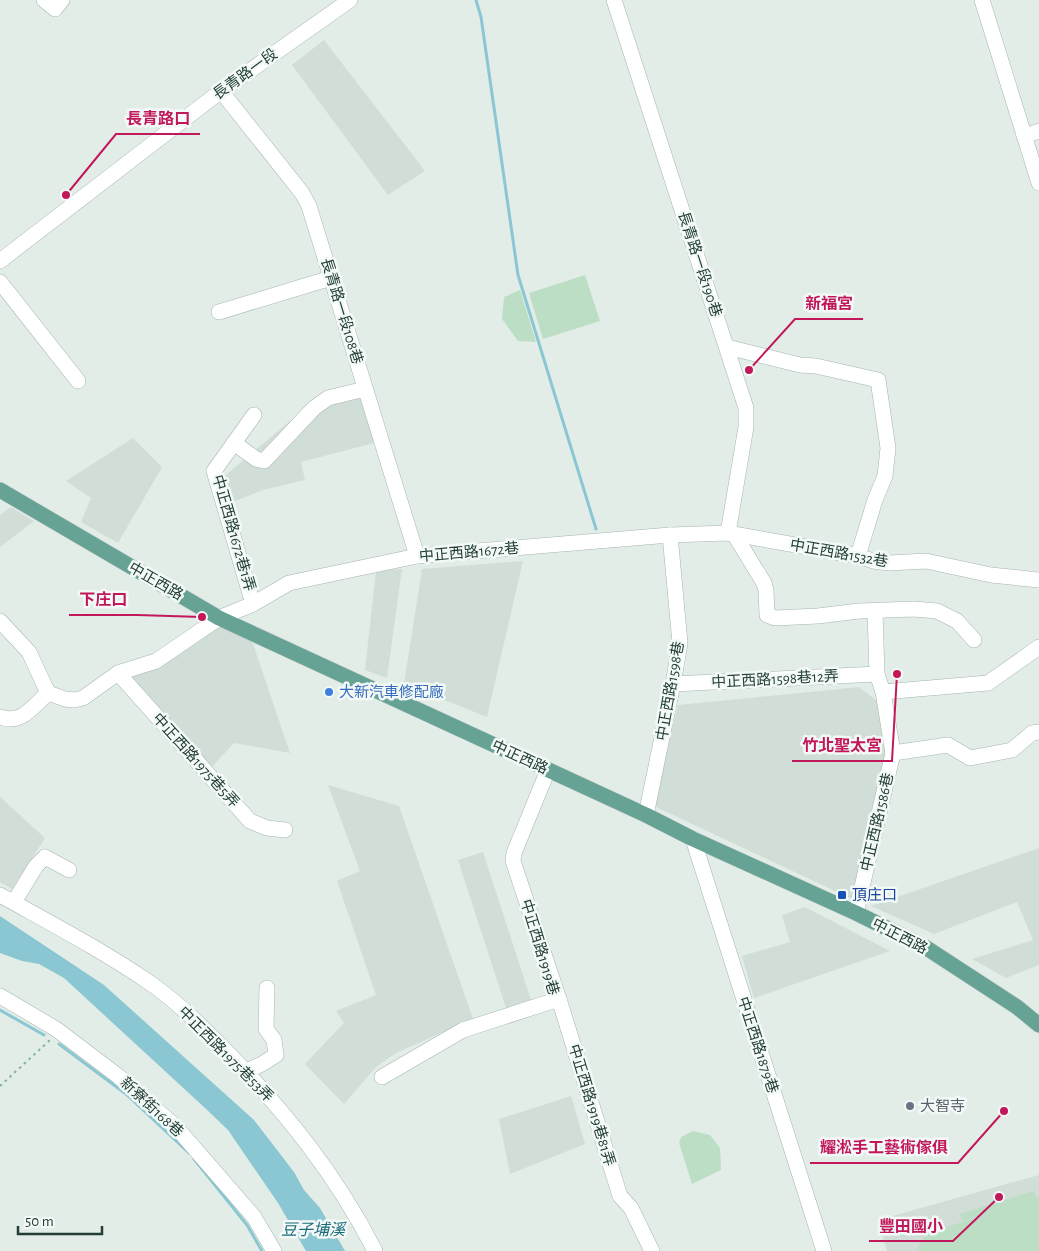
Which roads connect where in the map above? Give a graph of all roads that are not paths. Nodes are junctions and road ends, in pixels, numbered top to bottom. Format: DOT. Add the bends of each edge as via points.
graph roads {
  1 [pos="44,0"];
  2 [pos="62,0"];
  3 [pos="614,0"];
  4 [pos="982,0"];
  5 [pos="346,1"];
  6 [pos="221,91"];
  7 [pos="1039,131"];
  8 [pos="1024,136"];
  9 [pos="1039,183"];
  10 [pos="0,261"];
  11 [pos="331,278"];
  12 [pos="0,282"];
  13 [pos="219,312"];
  14 [pos="726,346"];
  15 [pos="78,381"];
  16 [pos="366,389"];
  17 [pos="254,415"];
  18 [pos="234,443"];
  19 [pos="0,490"];
  20 [pos="731,533"];
  21 [pos="670,535"];
  22 [pos="417,556"];
  23 [pos="858,556"];
  24 [pos="1039,580"];
  25 [pos="253,604"];
  26 [pos="875,611"];
  27 [pos="219,618"];
  28 [pos="0,621"];
  29 [pos="974,640"];
  30 [pos="1039,647"];
  31 [pos="118,673"];
  32 [pos="877,674"];
  33 [pos="674,684"];
  34 [pos="883,692"];
  35 [pos="48,693"];
  36 [pos="0,717"];
  37 [pos="1039,732"];
  38 [pos="892,753"];
  39 [pos="548,770"];
  40 [pos="646,815"];
  41 [pos="285,830"];
  42 [pos="693,839"];
  43 [pos="68,870"];
  44 [pos="0,895"];
  45 [pos="14,902"];
  46 [pos="856,913"];
  47 [pos="267,988"];
  48 [pos="0,996"];
  49 [pos="559,999"];
  50 [pos="1039,1025"];
  51 [pos="246,1071"];
  52 [pos="382,1077"];
  53 [pos="274,1251"];
  54 [pos="375,1251"];
  55 [pos="652,1251"];
  56 [pos="824,1251"];
  1 -- 2 [label="street" via="55,9"];
  3 -- 14 [label="street, 長青路一段190巷"];
  4 -- 8 [label="street"];
  5 -- 6 [label="street, 長青路一段"];
  6 -- 10 [label="street, 長青路一段"];
  6 -- 11 [label="street, 長青路一段108巷" via="302,193"];
  7 -- 8 [label="street"];
  8 -- 9 [label="street"];
  11 -- 13 [label="street"];
  11 -- 16 [label="street, 長青路一段108巷"];
  12 -- 15 [label="street"];
  14 -- 20 [label="street, 長青路一段190巷" via="746,408"];
  14 -- 23 [label="street" via="878,380 888,448 885,476"];
  16 -- 18 [label="street" via="328,398 314,408 264,461"];
  16 -- 22 [label="street, 長青路一段108巷"];
  17 -- 18 [label="street, 中正西路1672巷1弄"];
  18 -- 25 [label="street, 中正西路1672巷1弄" via="214,471"];
  19 -- 27 [label="main road, 中正西路"];
  20 -- 21 [label="street, 中正西路1672巷"];
  20 -- 23 [label="street, 中正西路1532巷"];
  20 -- 26 [label="street" via="764,583 768,615 775,618"];
  21 -- 22 [label="street, 中正西路1672巷"];
  21 -- 33 [label="street, 中正西路1598巷" via="680,643"];
  22 -- 25 [label="street, 中正西路1672巷" via="290,583"];
  23 -- 24 [label="street, 中正西路1532巷" via="889,563 926,561 991,576"];
  25 -- 27 [label="street, 中正西路1672巷"];
  26 -- 29 [label="street" via="937,611 957,622"];
  26 -- 32 [label="street, 中正西路1586巷"];
  27 -- 31 [label="street, 中正西路1672巷" via="156,661"];
  27 -- 39 [label="main road, 中正西路"];
  28 -- 35 [label="street" via="29,652"];
  30 -- 34 [label="street" via="988,683"];
  31 -- 35 [label="street, 中正西路1672巷" via="83,698 65,699"];
  31 -- 41 [label="street, 中正西路1975巷5弄" via="250,821 267,828"];
  32 -- 33 [label="street, 中正西路1598巷12弄"];
  32 -- 34 [label="street, 中正西路1586巷"];
  33 -- 40 [label="street, 中正西路1598巷"];
  34 -- 38 [label="street, 中正西路1586巷"];
  35 -- 36 [label="street" via="22,717 9,720"];
  37 -- 38 [label="street" via="1032,733 1012,750 970,758 948,745"];
  38 -- 46 [label="street, 中正西路1586巷"];
  39 -- 40 [label="main road, 中正西路"];
  39 -- 49 [label="street, 中正西路1919巷" via="513,861"];
  40 -- 42 [label="main road, 中正西路"];
  42 -- 46 [label="main road, 中正西路"];
  42 -- 56 [label="street, 中正西路1879巷"];
  43 -- 45 [label="street" via="45,857"];
  44 -- 45 [label="street, 中正西路1975巷53弄"];
  45 -- 51 [label="street, 中正西路1975巷53弄" via="152,984 201,1025"];
  46 -- 50 [label="main road, 中正西路" via="925,947"];
  47 -- 51 [label="street" via="266,1029 274,1040 276,1055"];
  48 -- 53 [label="street, 新寮街168巷" via="60,1032 118,1076 176,1127 254,1217"];
  49 -- 52 [label="street, 中正西路1919巷" via="463,1030"];
  49 -- 55 [label="street, 中正西路1919巷81弄" via="620,1196 631,1208"];
  51 -- 54 [label="street, 中正西路1975巷53弄" via="292,1123 333,1178"];
}
